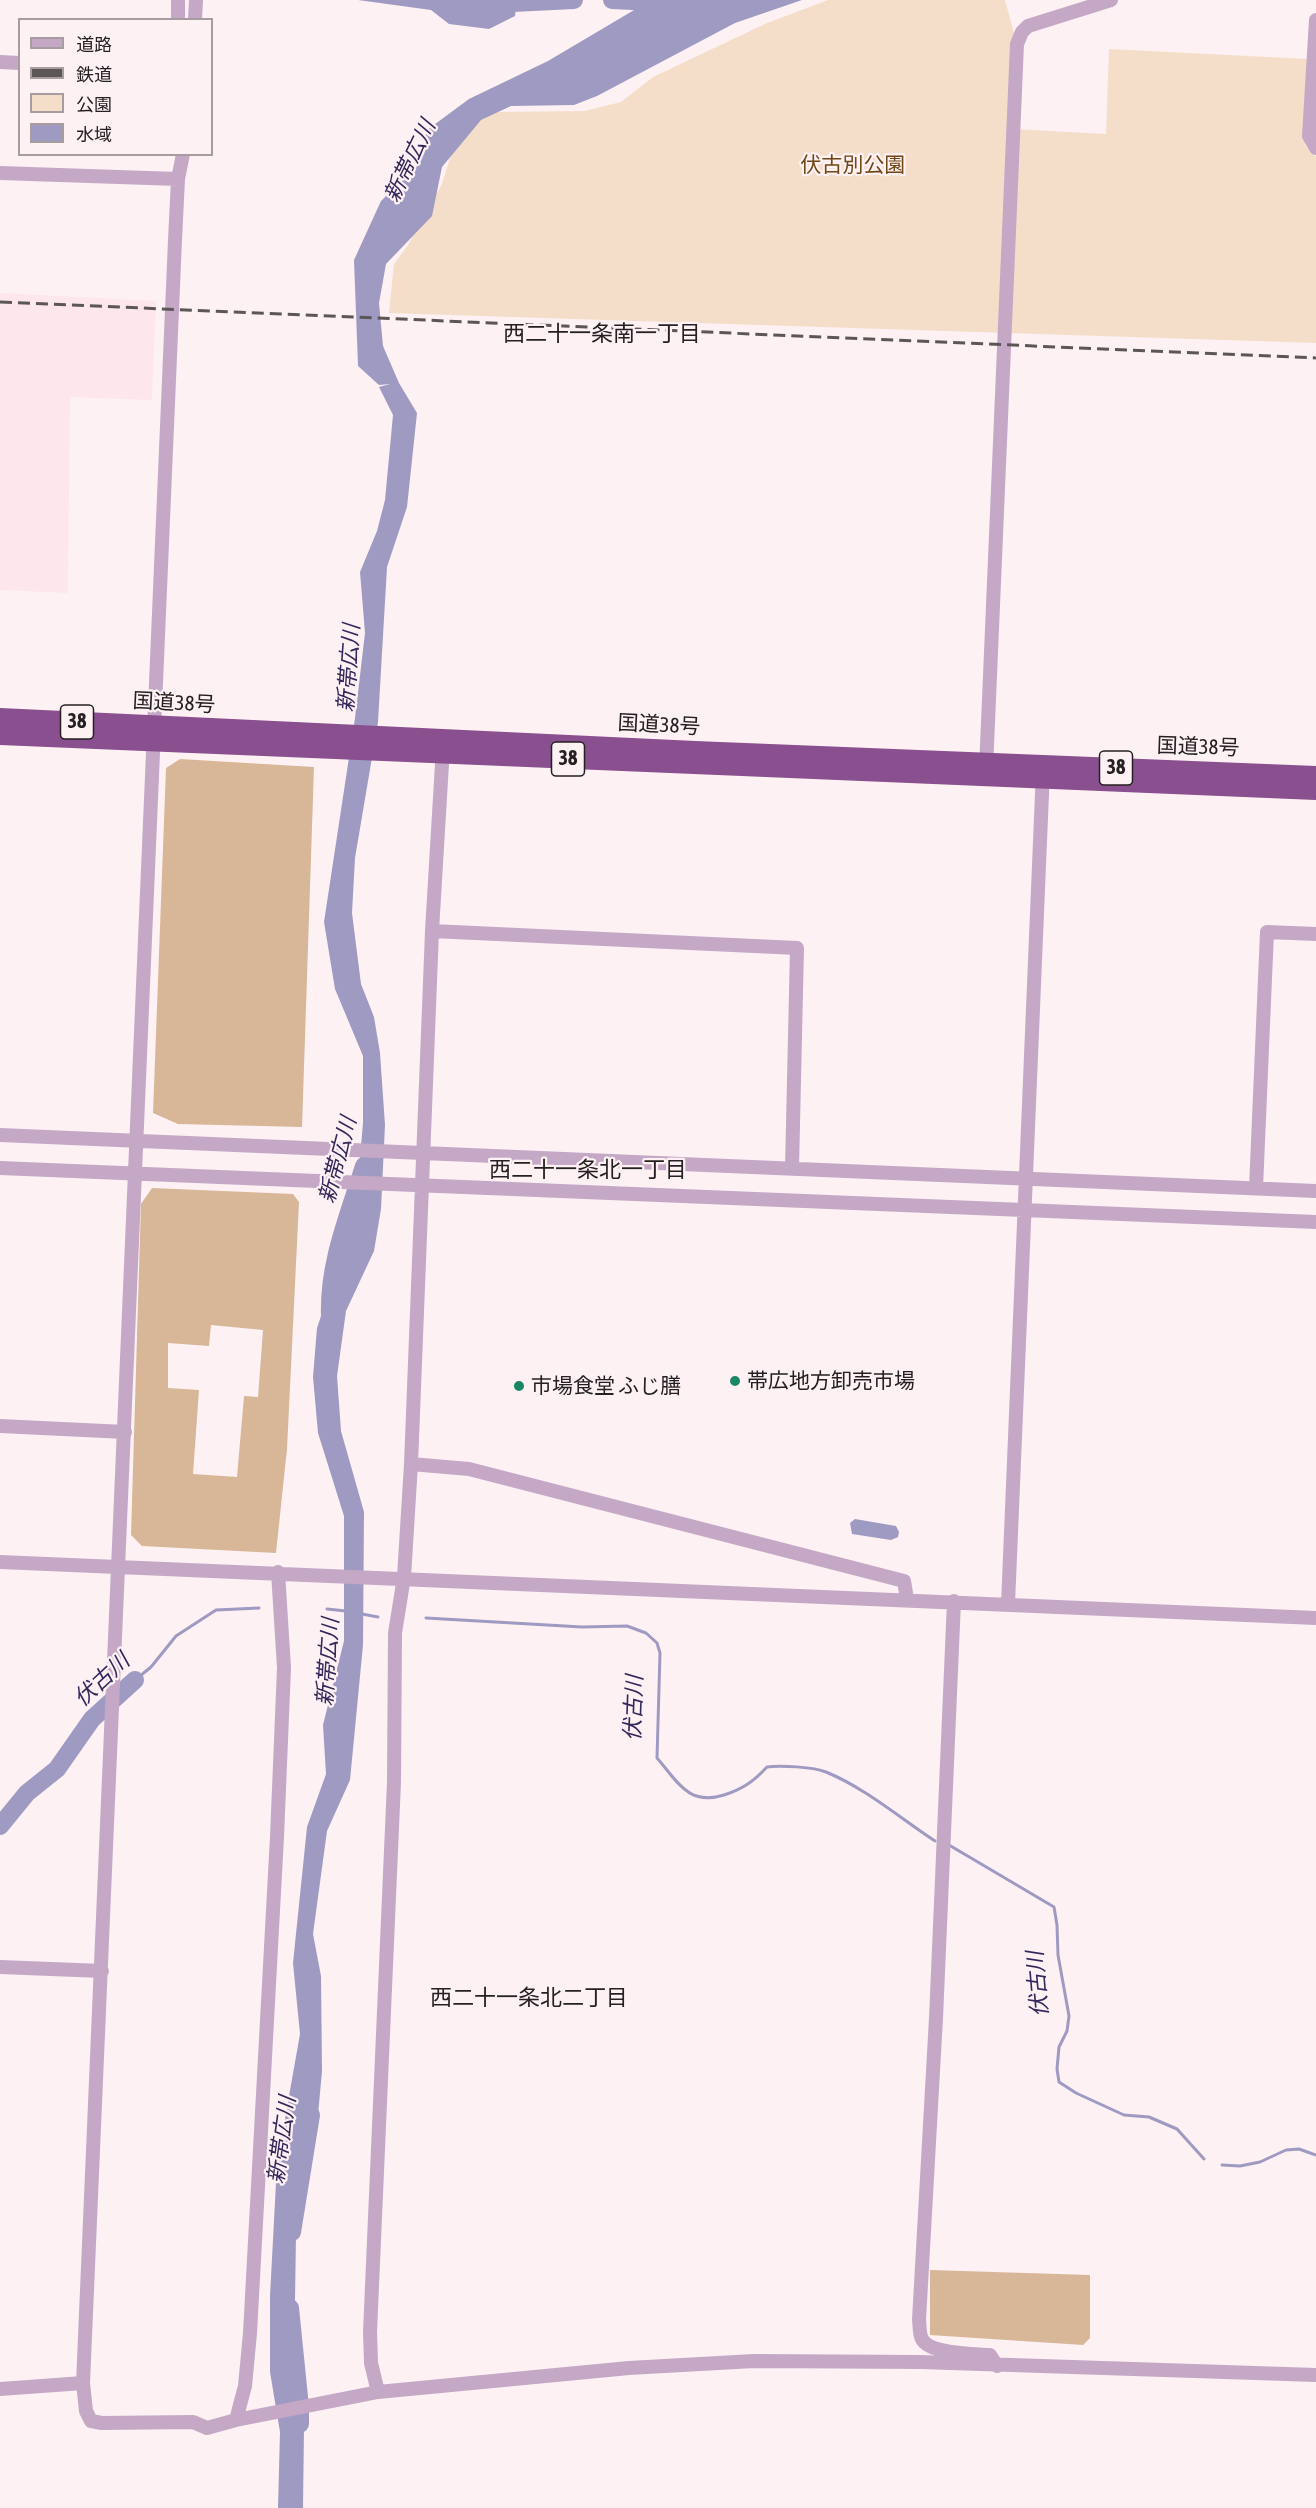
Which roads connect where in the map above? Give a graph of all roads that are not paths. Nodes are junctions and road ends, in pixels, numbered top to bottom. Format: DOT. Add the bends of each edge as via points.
graph roads {
  1 [pos="178,0"];
  2 [pos="196,0"];
  3 [pos="1111,0"];
  4 [pos="178,18"];
  5 [pos="195,18"];
  6 [pos="1316,20"];
  7 [pos="0,62"];
  8 [pos="18,63"];
  9 [pos="1316,148"];
  10 [pos="174,156"];
  11 [pos="183,156"];
  12 [pos="0,173"];
  13 [pos="178,179"];
  14 [pos="0,718"];
  15 [pos="154,734"];
  16 [pos="0,735"];
  17 [pos="433,746"];
  18 [pos="986,770"];
  19 [pos="1043,772"];
  20 [pos="1316,776"];
  21 [pos="1316,790"];
  22 [pos="432,931"];
  23 [pos="1316,934"];
  24 [pos="0,1135"];
  25 [pos="137,1140"];
  26 [pos="423,1153"];
  27 [pos="0,1168"];
  28 [pos="792,1168"];
  29 [pos="136,1173"];
  30 [pos="1027,1179"];
  31 [pos="422,1186"];
  32 [pos="1256,1188"];
  33 [pos="1316,1191"];
  34 [pos="1026,1211"];
  35 [pos="1316,1222"];
  36 [pos="0,1426"];
  37 [pos="125,1431"];
  38 [pos="411,1464"];
  39 [pos="0,1562"];
  40 [pos="119,1566"];
  41 [pos="278,1572"];
  42 [pos="404,1577"];
  43 [pos="908,1599"];
  44 [pos="954,1601"];
  45 [pos="1008,1604"];
  46 [pos="1316,1617"];
  47 [pos="0,1967"];
  48 [pos="102,1971"];
  49 [pos="997,2366"];
  50 [pos="1316,2376"];
  51 [pos="83,2383"];
  52 [pos="0,2389"];
  53 [pos="378,2392"];
  54 [pos="236,2420"];
  1 -- 4 [label="street"];
  2 -- 5 [label="street"];
  3 -- 18 [label="street" via="1028,26 1017,44"];
  6 -- 9 [label="street" via="1310,136"];
  7 -- 8 [label="street"];
  10 -- 13 [label="street"];
  11 -- 13 [label="street"];
  12 -- 13 [label="street"];
  13 -- 15 [label="street"];
  14 -- 15 [label="highway, 国道38号 / 38"];
  15 -- 16 [label="highway, 国道38号 / 38"];
  15 -- 17 [label="highway, 国道38号 / 38"];
  15 -- 25 [label="street"];
  17 -- 18 [label="highway, 国道38号 / 38"];
  17 -- 22 [label="street"];
  18 -- 19 [label="highway, 国道38号 / 38"];
  19 -- 20 [label="highway, 国道38号 / 38"];
  19 -- 21 [label="highway, 国道38号 / 38"];
  19 -- 30 [label="street"];
  22 -- 26 [label="street"];
  22 -- 28 [label="street" via="797,948"];
  23 -- 32 [label="street" via="1267,932"];
  24 -- 25 [label="street"];
  25 -- 26 [label="street"];
  25 -- 29 [label="street"];
  26 -- 28 [label="street"];
  26 -- 31 [label="street"];
  27 -- 29 [label="street"];
  28 -- 30 [label="street"];
  29 -- 31 [label="street"];
  29 -- 37 [label="street"];
  30 -- 32 [label="street"];
  30 -- 34 [label="street"];
  31 -- 34 [label="street"];
  31 -- 38 [label="street"];
  32 -- 33 [label="street"];
  34 -- 35 [label="street"];
  34 -- 45 [label="street"];
  36 -- 37 [label="street"];
  37 -- 40 [label="street"];
  38 -- 42 [label="street"];
  38 -- 43 [label="street" via="469,1469 904,1581"];
  39 -- 40 [label="street"];
  40 -- 41 [label="street"];
  40 -- 48 [label="street"];
  41 -- 42 [label="street"];
  41 -- 54 [label="street" via="284,1668 277,1837 250,2333 245,2386"];
  42 -- 43 [label="street"];
  42 -- 53 [label="street" via="395,1633 394,1782 370,2308 371,2363"];
  43 -- 44 [label="street"];
  44 -- 45 [label="street"];
  44 -- 49 [label="street" via="919,2320 925,2344 936,2349 990,2355"];
  45 -- 46 [label="street"];
  47 -- 48 [label="street"];
  48 -- 51 [label="street"];
  49 -- 50 [label="street"];
  49 -- 53 [label="street" via="754,2361 629,2367"];
  51 -- 52 [label="street"];
  51 -- 54 [label="street" via="91,2421 193,2422 207,2428"];
  53 -- 54 [label="street"];
}
